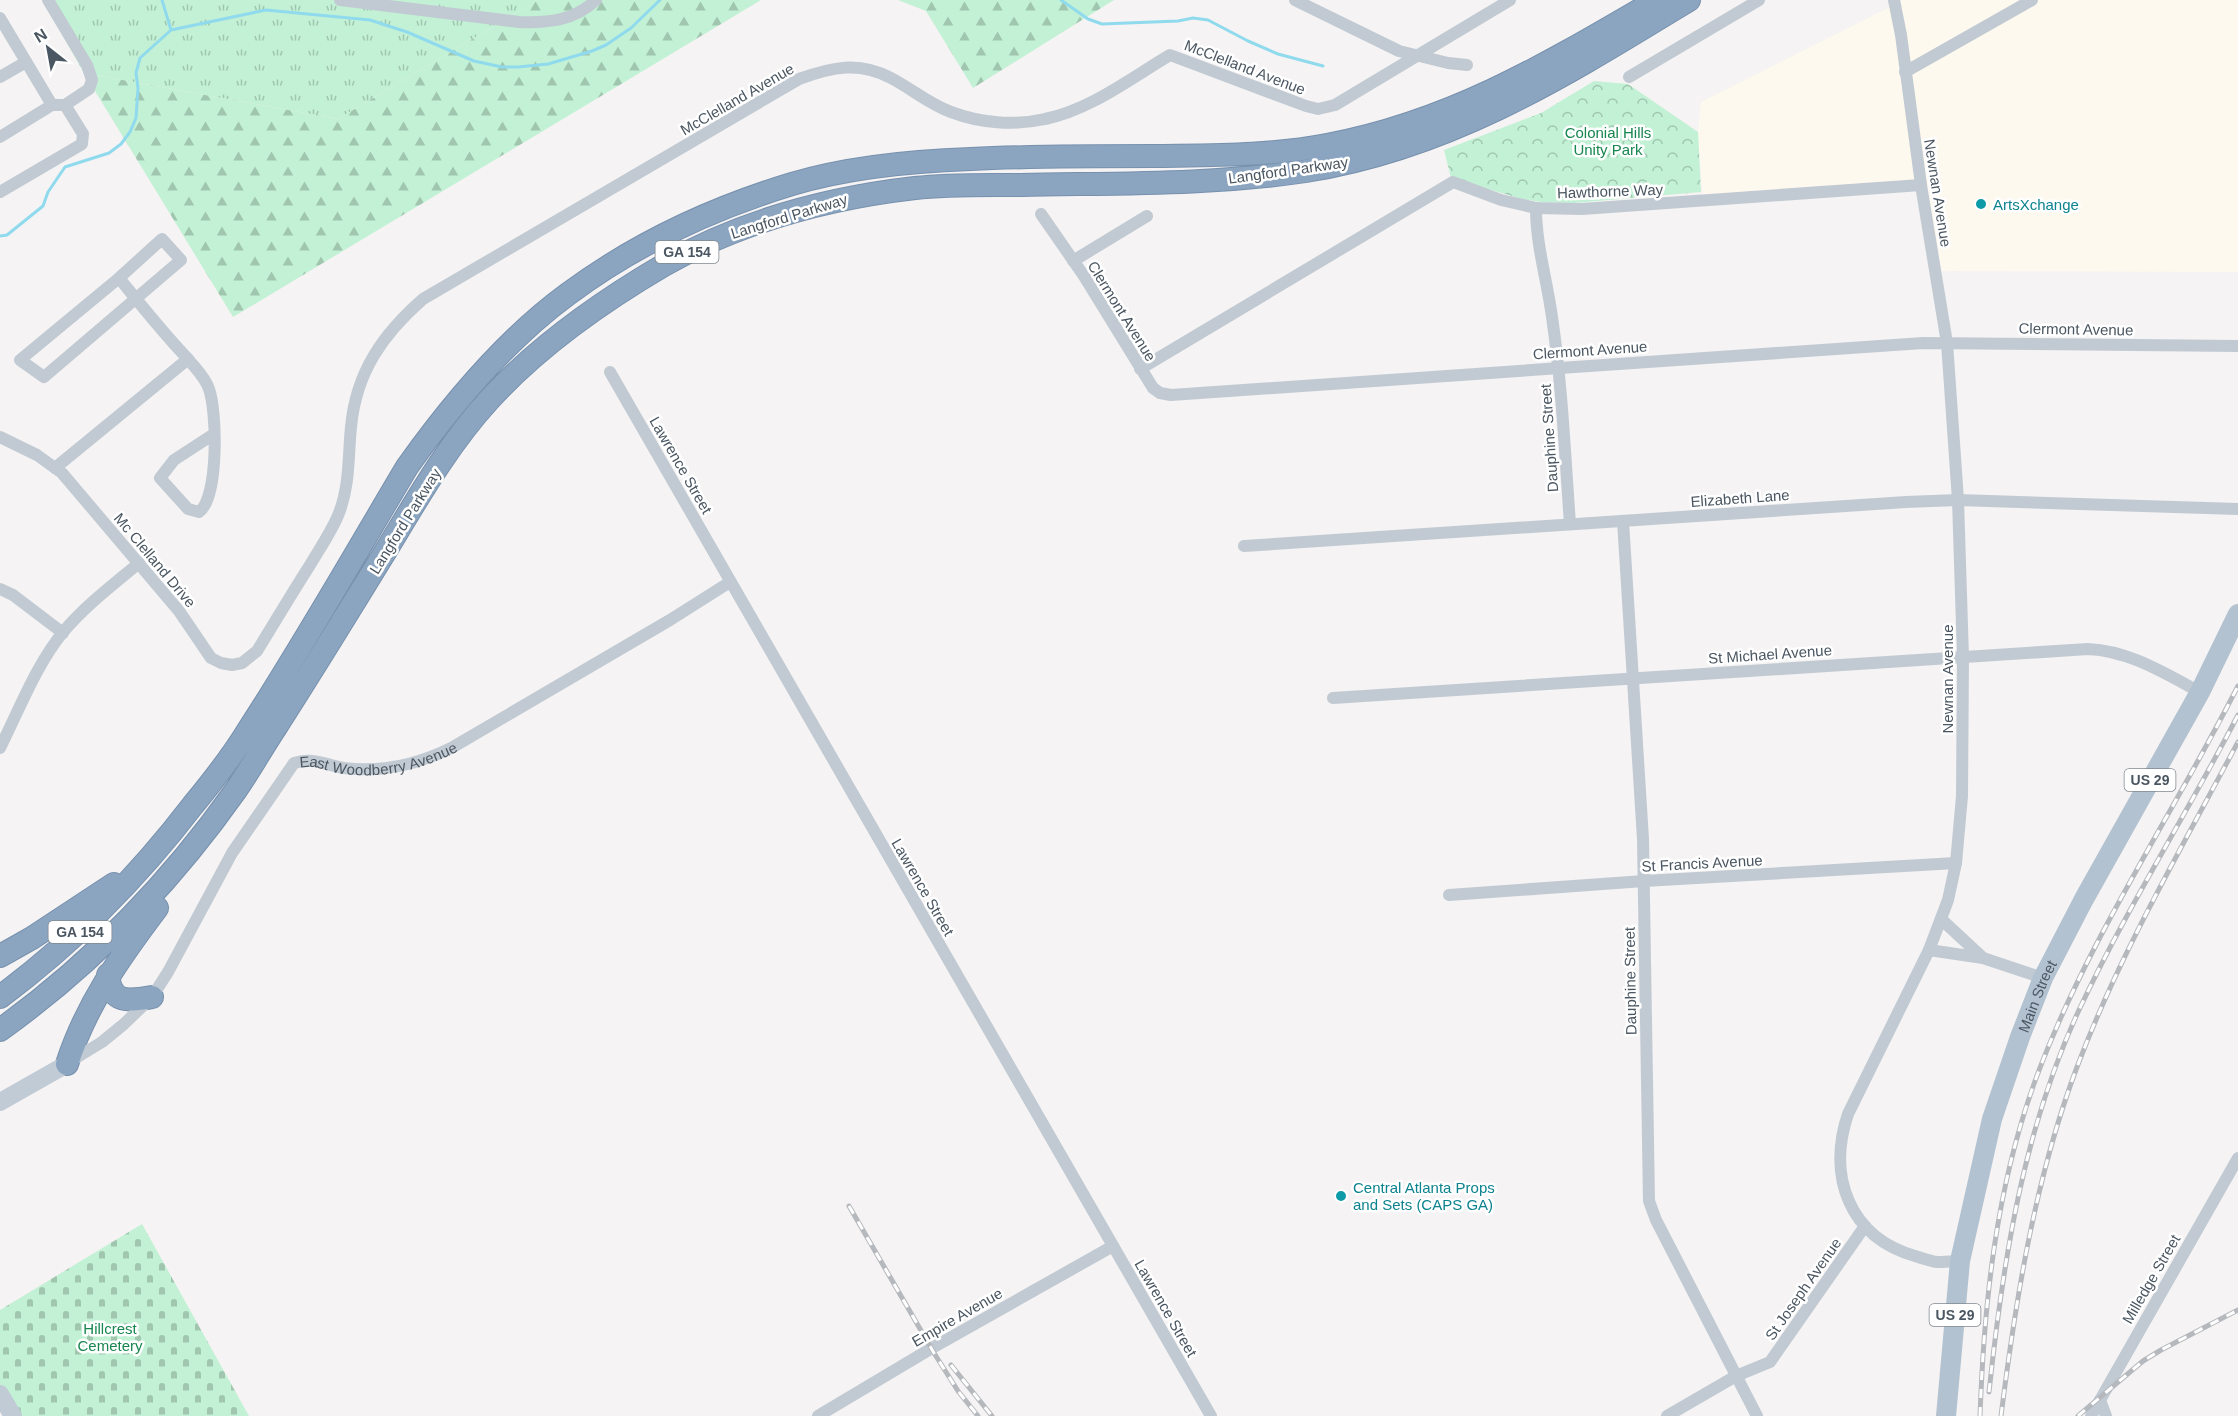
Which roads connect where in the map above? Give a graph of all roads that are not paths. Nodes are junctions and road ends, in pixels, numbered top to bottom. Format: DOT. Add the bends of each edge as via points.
graph roads {
  1 [pos="48,0"];
  2 [pos="340,0"];
  3 [pos="596,0"];
  4 [pos="1295,0"];
  5 [pos="1510,0"];
  6 [pos="1657,0"];
  7 [pos="1689,0"];
  8 [pos="1759,0"];
  9 [pos="1894,0"];
  10 [pos="2032,0"];
  11 [pos="0,19"];
  12 [pos="1416,56"];
  13 [pos="26,62"];
  14 [pos="1467,64"];
  15 [pos="1905,72"];
  16 [pos="1629,76"];
  17 [pos="0,77"];
  18 [pos="52,105"];
  19 [pos="65,105"];
  20 [pos="0,136"];
  21 [pos="1921,185"];
  22 [pos="0,192"];
  23 [pos="1536,208"];
  24 [pos="1041,214"];
  25 [pos="1147,216"];
  26 [pos="1073,261"];
  27 [pos="118,278"];
  28 [pos="136,299"];
  29 [pos="1947,343"];
  30 [pos="2238,346"];
  31 [pos="188,359"];
  32 [pos="1558,368"];
  33 [pos="1140,369"];
  34 [pos="610,372"];
  35 [pos="214,434"];
  36 [pos="0,437"];
  37 [pos="55,468"];
  38 [pos="1958,500"];
  39 [pos="2238,509"];
  40 [pos="1623,520"];
  41 [pos="1570,524"];
  42 [pos="1244,546"];
  43 [pos="139,563"];
  44 [pos="730,582"];
  45 [pos="0,589"];
  46 [pos="2238,614"];
  47 [pos="275,621"];
  48 [pos="63,633"];
  49 [pos="1963,657"];
  50 [pos="1633,678"];
  51 [pos="2200,692"];
  52 [pos="1333,698"];
  53 [pos="0,748"];
  54 [pos="236,790"];
  55 [pos="152,858"];
  56 [pos="1956,863"];
  57 [pos="1644,881"];
  58 [pos="1449,895"];
  59 [pos="1941,919"];
  60 [pos="1929,950"];
  61 [pos="0,956"];
  62 [pos="1983,958"];
  63 [pos="108,975"];
  64 [pos="2043,978"];
  65 [pos="0,997"];
  66 [pos="152,997"];
  67 [pos="0,1030"];
  68 [pos="66,1064"];
  69 [pos="0,1102"];
  70 [pos="2238,1158"];
  71 [pos="1865,1226"];
  72 [pos="1113,1246"];
  73 [pos="1960,1261"];
  74 [pos="1736,1376"];
  75 [pos="0,1394"];
  76 [pos="2100,1400"];
  77 [pos="13,1416"];
  78 [pos="818,1416"];
  79 [pos="1211,1416"];
  80 [pos="1667,1416"];
  81 [pos="1756,1416"];
  82 [pos="1946,1416"];
  83 [pos="2091,1416"];
  84 [pos="2106,1416"];
  1 -- 19 [label="street" via="92,80 89,89"];
  2 -- 3 [label="street" via="542,23 577,14"];
  4 -- 12 [label="street"];
  5 -- 12 [label="street, McClelland Avenue"];
  6 -- 55 [label="highway, Langford Parkway / GA 154" via="1497,90 1396,129 1275,152 971,159 855,171 795,183 734,203 621,259 528,327 436,426 407,467 246,734"];
  7 -- 54 [label="highway, Langford Parkway / GA 154" via="1544,87 1486,116 1379,155 1260,177 920,188 846,198 765,220 688,252 580,319 488,401 436,469"];
  8 -- 16 [label="street"];
  9 -- 15 [label="street, Newnan Avenue"];
  10 -- 15 [label="street"];
  11 -- 13 [label="street"];
  12 -- 14 [label="street"];
  12 -- 47 [label="street, McClelland Avenue" via="1335,105 1318,109 1170,55 1076,110 1014,123 982,121 951,112 873,70 827,68 799,79 423,299 400,319 380,343 356,399 349,478 339,513"];
  13 -- 17 [label="street"];
  13 -- 18 [label="street"];
  15 -- 21 [label="street, Newnan Avenue"];
  18 -- 19 [label="street"];
  18 -- 20 [label="street"];
  19 -- 22 [label="street" via="83,134 82,144"];
  21 -- 23 [label="street, Hawthorne Way" via="1582,209"];
  21 -- 29 [label="street, Newnan Avenue"];
  23 -- 32 [label="street, Dauphine Street"];
  23 -- 33 [label="street, Hawthorne Way" via="1453,182"];
  24 -- 26 [label="street, Clermont Avenue"];
  25 -- 26 [label="street"];
  26 -- 33 [label="street, Clermont Avenue"];
  27 -- 28 [label="street"];
  27 -- 28 [label="street" via="162,239 182,260"];
  27 -- 28 [label="street" via="20,360 44,377"];
  28 -- 31 [label="street"];
  29 -- 30 [label="street, Clermont Avenue"];
  29 -- 32 [label="street, Clermont Avenue"];
  29 -- 38 [label="street, Newnan Avenue"];
  31 -- 35 [label="street" via="209,389 214,406"];
  31 -- 37 [label="street"];
  32 -- 33 [label="street, Clermont Avenue" via="1171,395 1153,388"];
  32 -- 41 [label="street, Dauphine Street"];
  34 -- 44 [label="street, Lawrence Street"];
  35 -- 35 [label="street" via="211,487 204,509 199,512 188,509 160,478 174,460"];
  36 -- 37 [label="street, Mc Clelland Drive"];
  37 -- 43 [label="street, Mc Clelland Drive"];
  38 -- 39 [label="street, Elizabeth Lane"];
  38 -- 40 [label="street, Elizabeth Lane"];
  38 -- 49 [label="street, Newnan Avenue"];
  40 -- 41 [label="street, Elizabeth Lane"];
  40 -- 50 [label="street, Dauphine Street"];
  41 -- 42 [label="street, Elizabeth Lane"];
  43 -- 47 [label="street, Mc Clelland Drive" via="211,658 221,663 232,665 252,657"];
  43 -- 48 [label="street" via="87,606"];
  44 -- 66 [label="street, East Woodberry Avenue" via="432,757 405,766 376,769 345,768 308,759 294,763 232,853"];
  44 -- 72 [label="street, Lawrence Street"];
  45 -- 48 [label="street"];
  46 -- 51 [label="main road, Main Street / US 29"];
  48 -- 53 [label="street" via="44,661"];
  49 -- 50 [label="street, St Michael Avenue"];
  49 -- 51 [label="street, St Michael Avenue" via="2107,650 2135,658"];
  49 -- 56 [label="street, Newnan Avenue" via="1962,796"];
  50 -- 52 [label="street, St Michael Avenue"];
  50 -- 57 [label="street, Dauphine Street"];
  51 -- 64 [label="main road, Main Street / US 29"];
  54 -- 63 [label="highway" via="200,853"];
  54 -- 67 [label="highway, Langford Parkway / GA 154" via="177,866 117,932 55,988"];
  55 -- 61 [label="highway"];
  55 -- 65 [label="highway, Langford Parkway / GA 154" via="82,930"];
  56 -- 57 [label="street, St Francis Avenue"];
  56 -- 59 [label="street, Newnan Avenue"];
  57 -- 58 [label="street, St Francis Avenue"];
  57 -- 74 [label="street, Dauphine Street" via="1649,1201"];
  59 -- 60 [label="street, Newnan Avenue"];
  59 -- 62 [label="street"];
  60 -- 62 [label="street"];
  60 -- 71 [label="street, Newnan Avenue" via="1841,1133 1838,1158 1842,1182 1850,1206"];
  62 -- 64 [label="street"];
  63 -- 66 [label="highway" via="111,989 121,999"];
  63 -- 68 [label="highway" via="79,1026"];
  64 -- 73 [label="main road, Main Street / US 29" via="1992,1119"];
  66 -- 68 [label="street, East Woodberry Avenue" via="102,1042"];
  68 -- 69 [label="street, East Woodberry Avenue"];
  70 -- 76 [label="street, Milledge Street"];
  71 -- 73 [label="street, Newnan Avenue" via="1900,1251 1936,1262"];
  71 -- 74 [label="street, St Joseph Avenue" via="1770,1362"];
  72 -- 78 [label="street, Empire Avenue"];
  72 -- 79 [label="street, Lawrence Street"];
  73 -- 82 [label="main road, Main Street / US 29"];
  74 -- 80 [label="street, St Joseph Avenue"];
  74 -- 81 [label="street, Dauphine Street"];
  75 -- 77 [label="street"];
  76 -- 83 [label="street, Milledge Street"];
  76 -- 84 [label="street"];
}
